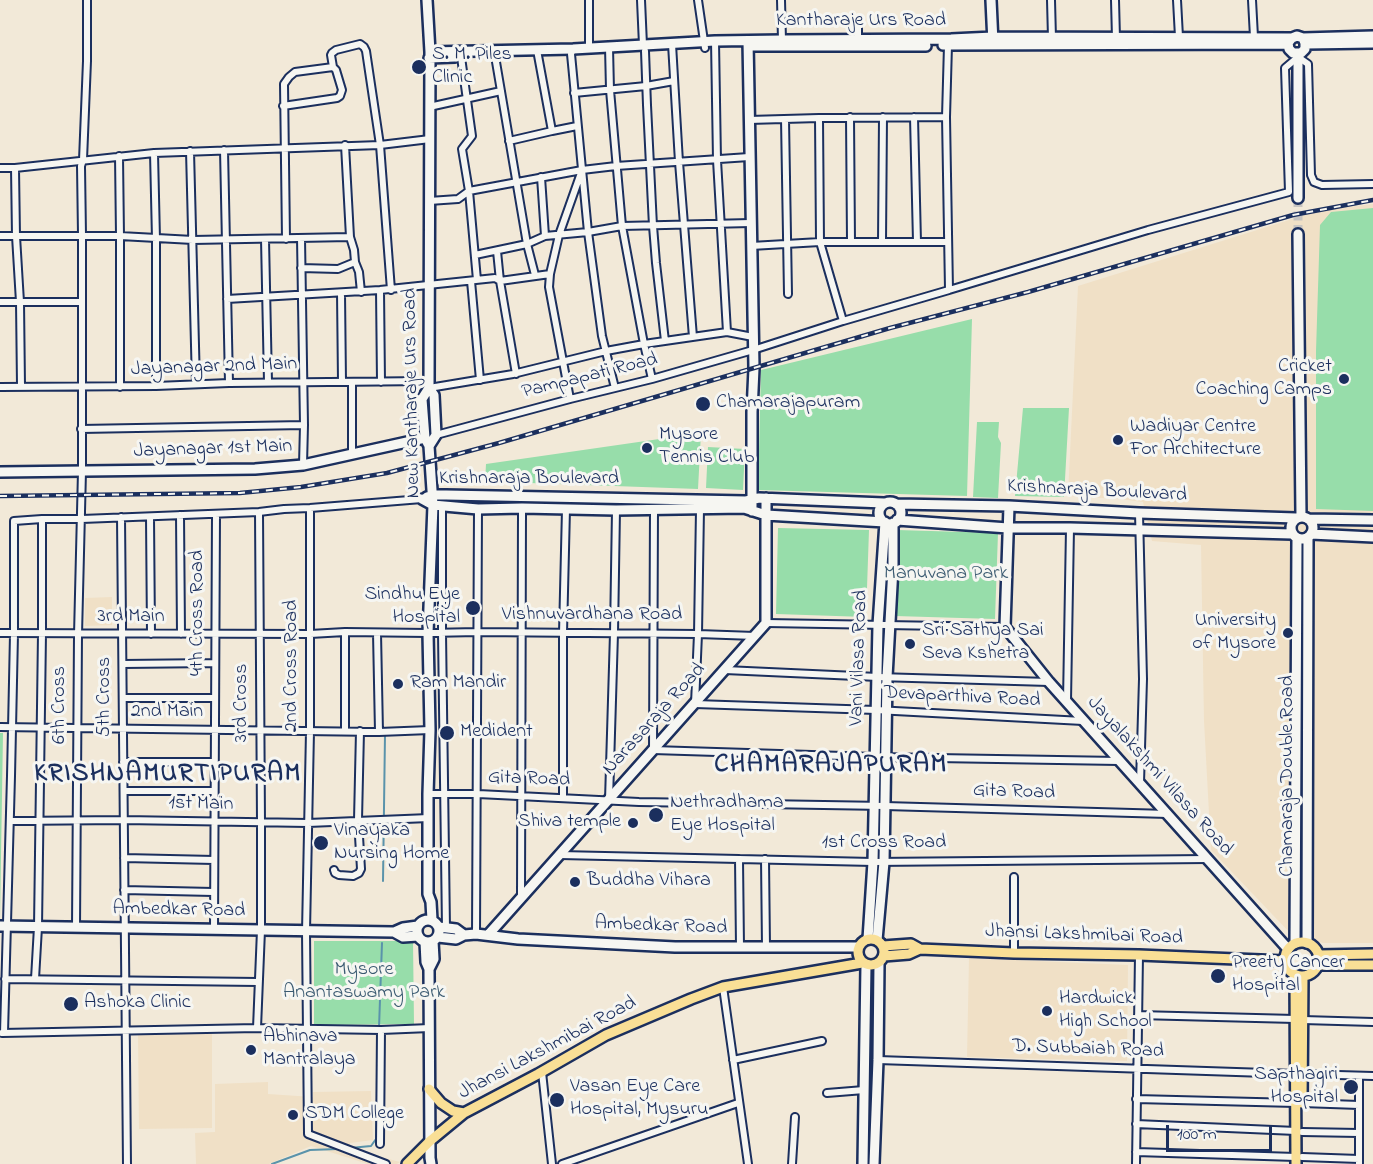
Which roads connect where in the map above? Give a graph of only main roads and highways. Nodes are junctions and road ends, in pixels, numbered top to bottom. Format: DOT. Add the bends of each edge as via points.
graph roads {
  1 [pos="878,949"];
  2 [pos="1373,954"];
  3 [pos="1318,960"];
  4 [pos="1285,961"];
  5 [pos="864,964"];
  6 [pos="1373,965"];
  7 [pos="1299,976"];
  8 [pos="429,1089"];
  9 [pos="464,1113"];
  10 [pos="1299,1160"];
  11 [pos="408,1164"];
  1 -- 4 [label="main road, Jhansi Lakshmibai Road" via="911,944 920,949"];
  1 -- 5 [label="main road, Jhansi Lakshmibai Road" via="870,966"];
  1 -- 5 [label="main road" via="864,940 857,956"];
  2 -- 3 [label="main road"];
  3 -- 4 [label="main road" via="1316,950 1301,942 1292,946"];
  3 -- 6 [label="main road"];
  3 -- 7 [label="main road" via="1312,973"];
  4 -- 7 [label="main road" via="1288,969"];
  5 -- 9 [label="main road, Jhansi Lakshmibai Road" via="723,987 606,1035"];
  7 -- 10 [label="main road"];
  8 -- 9 [label="main road" via="441,1103"];
  9 -- 11 [label="main road, Jhansi Lakshmibai Road"];
}
